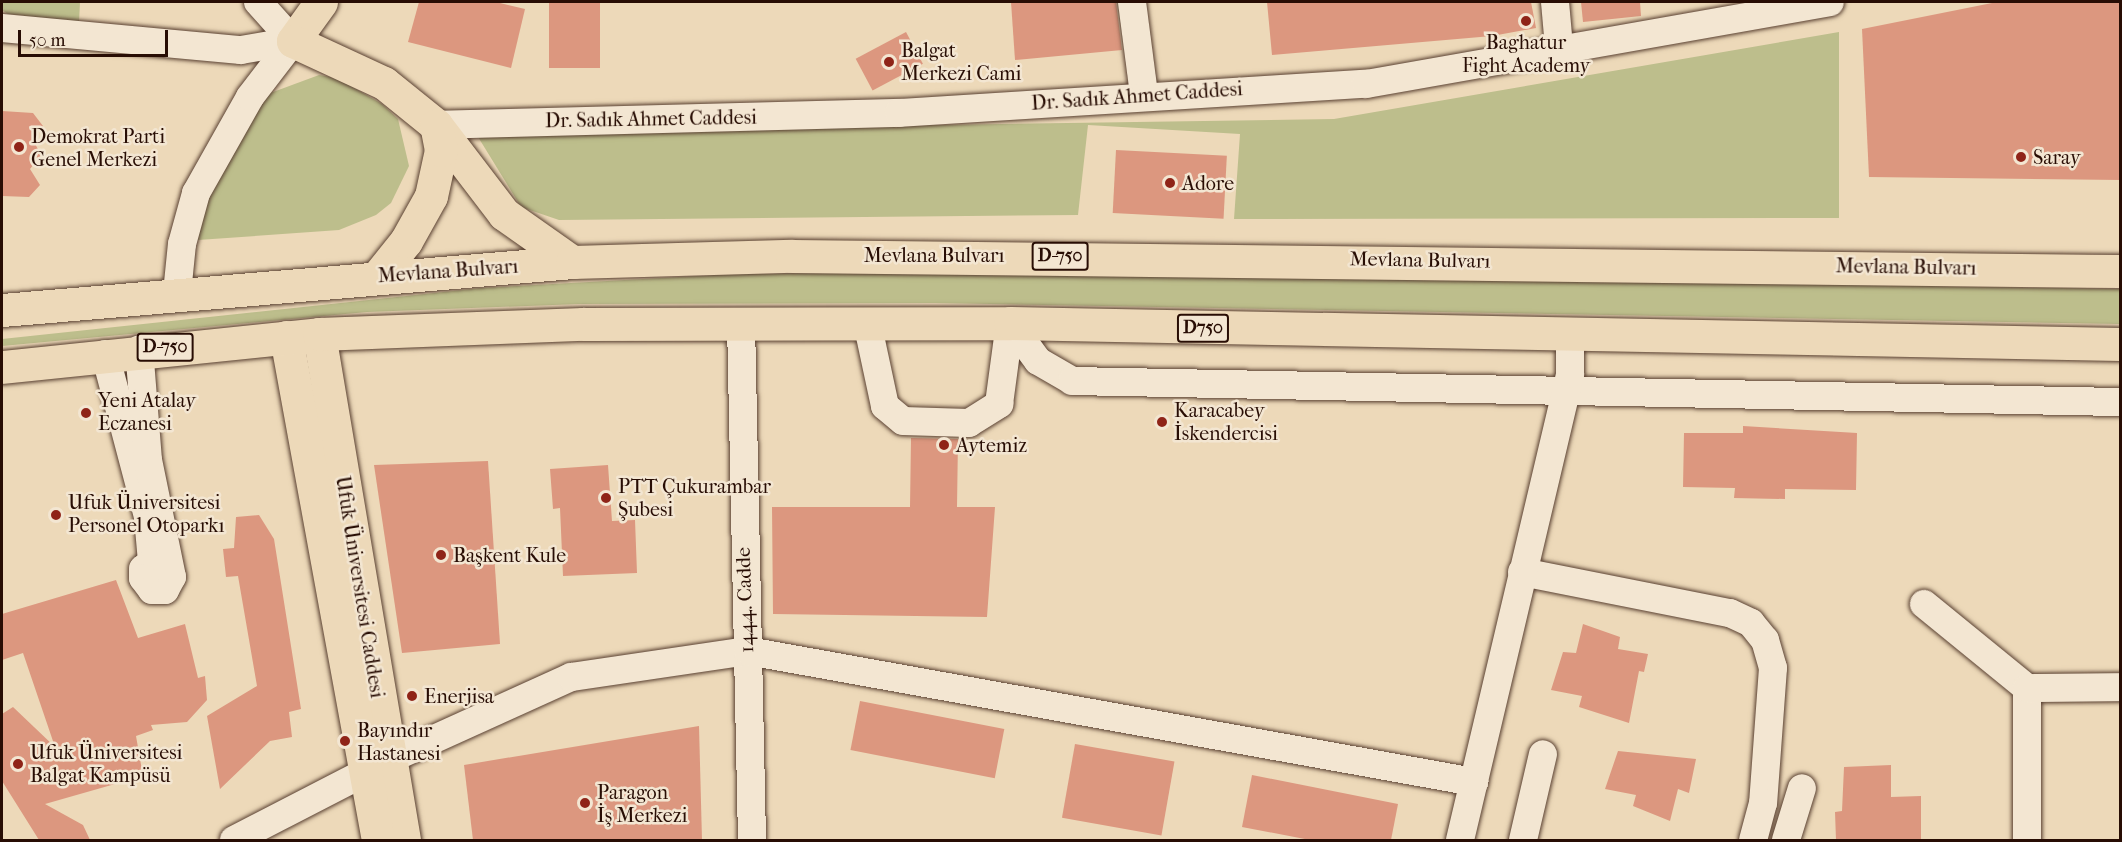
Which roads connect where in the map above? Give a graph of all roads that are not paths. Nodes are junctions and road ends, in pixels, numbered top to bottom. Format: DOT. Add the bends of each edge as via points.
graph roads {
  1 [pos="258,2"];
  2 [pos="321,2"];
  3 [pos="1132,2"];
  4 [pos="1555,2"];
  5 [pos="1830,2"];
  6 [pos="2,28"];
  7 [pos="293,41"];
  8 [pos="1559,46"];
  9 [pos="1144,94"];
  10 [pos="436,125"];
  11 [pos="572,262"];
  12 [pos="2121,271"];
  13 [pos="377,277"];
  14 [pos="177,293"];
  15 [pos="2,310"];
  16 [pos="741,322"];
  17 [pos="867,322"];
  18 [pos="1010,323"];
  19 [pos="319,334"];
  20 [pos="1570,336"];
  21 [pos="286,337"];
  22 [pos="2121,344"];
  23 [pos="140,349"];
  24 [pos="105,354"];
  25 [pos="44,362"];
  26 [pos="2,367"];
  27 [pos="2,383"];
  28 [pos="1566,391"];
  29 [pos="2121,402"];
  30 [pos="1522,572"];
  31 [pos="1924,604"];
  32 [pos="748,651"];
  33 [pos="2121,687"];
  34 [pos="2027,688"];
  35 [pos="1543,754"];
  36 [pos="376,766"];
  37 [pos="1474,782"];
  38 [pos="1802,788"];
  39 [pos="234,840"];
  40 [pos="378,840"];
  41 [pos="404,840"];
  42 [pos="752,840"];
  43 [pos="1460,840"];
  44 [pos="1522,840"];
  45 [pos="1753,840"];
  46 [pos="1786,840"];
  47 [pos="2027,840"];
  1 -- 7 [label="street"];
  2 -- 7 [label="main road"];
  3 -- 9 [label="street"];
  4 -- 8 [label="street"];
  5 -- 8 [label="street, Dr. Sadık Ahmet Caddesi"];
  6 -- 7 [label="street" via="241,50"];
  7 -- 10 [label="main road" via="384,83"];
  7 -- 14 [label="street" via="250,97 196,193 182,244"];
  8 -- 9 [label="street, Dr. Sadık Ahmet Caddesi" via="1366,84"];
  9 -- 10 [label="street, Dr. Sadık Ahmet Caddesi" via="899,113"];
  10 -- 11 [label="main road" via="504,214"];
  10 -- 13 [label="main road" via="441,150 431,196 406,241"];
  11 -- 12 [label="main road, Mevlana Bulvarı / D-750" via="984,255"];
  11 -- 13 [label="main road, Mevlana Bulvarı / D-750"];
  13 -- 14 [label="main road, Mevlana Bulvarı / D-750"];
  14 -- 15 [label="main road, Mevlana Bulvarı / D-750"];
  16 -- 17 [label="main road, D750"];
  16 -- 19 [label="main road, D750"];
  16 -- 32 [label="street, 1444. Cadde"];
  17 -- 18 [label="main road, D750"];
  17 -- 18 [label="street" via="885,406 903,421 969,423 999,404"];
  18 -- 20 [label="main road, D750"];
  18 -- 28 [label="street" via="1038,361 1072,381"];
  19 -- 21 [label="main road, D750"];
  19 -- 36 [label="main road, Ufuk Üniversitesi Caddesi"];
  20 -- 22 [label="main road, D750"];
  20 -- 28 [label="street"];
  21 -- 23 [label="main road, D-750"];
  21 -- 36 [label="main road, Ufuk Üniversitesi Caddesi"];
  23 -- 24 [label="main road, D-750"];
  23 -- 24 [label="street" via="148,460 172,577 165,590 152,590 143,578 143,569 152,562 148,517"];
  24 -- 25 [label="main road, D-750"];
  25 -- 26 [label="main road, D-750"];
  25 -- 27 [label="main road"];
  28 -- 29 [label="street"];
  28 -- 30 [label="street"];
  30 -- 37 [label="street"];
  30 -- 45 [label="street" via="1730,613 1751,623 1765,640 1773,668 1763,803"];
  31 -- 34 [label="street"];
  32 -- 36 [label="street" via="571,677"];
  32 -- 37 [label="street"];
  32 -- 42 [label="street, 1444. Cadde"];
  33 -- 34 [label="street"];
  34 -- 47 [label="street"];
  35 -- 44 [label="street"];
  36 -- 39 [label="street"];
  36 -- 40 [label="main road, Ufuk Üniversitesi Caddesi"];
  36 -- 41 [label="main road, Ufuk Üniversitesi Caddesi"];
  37 -- 43 [label="street"];
  38 -- 46 [label="street"];
}
